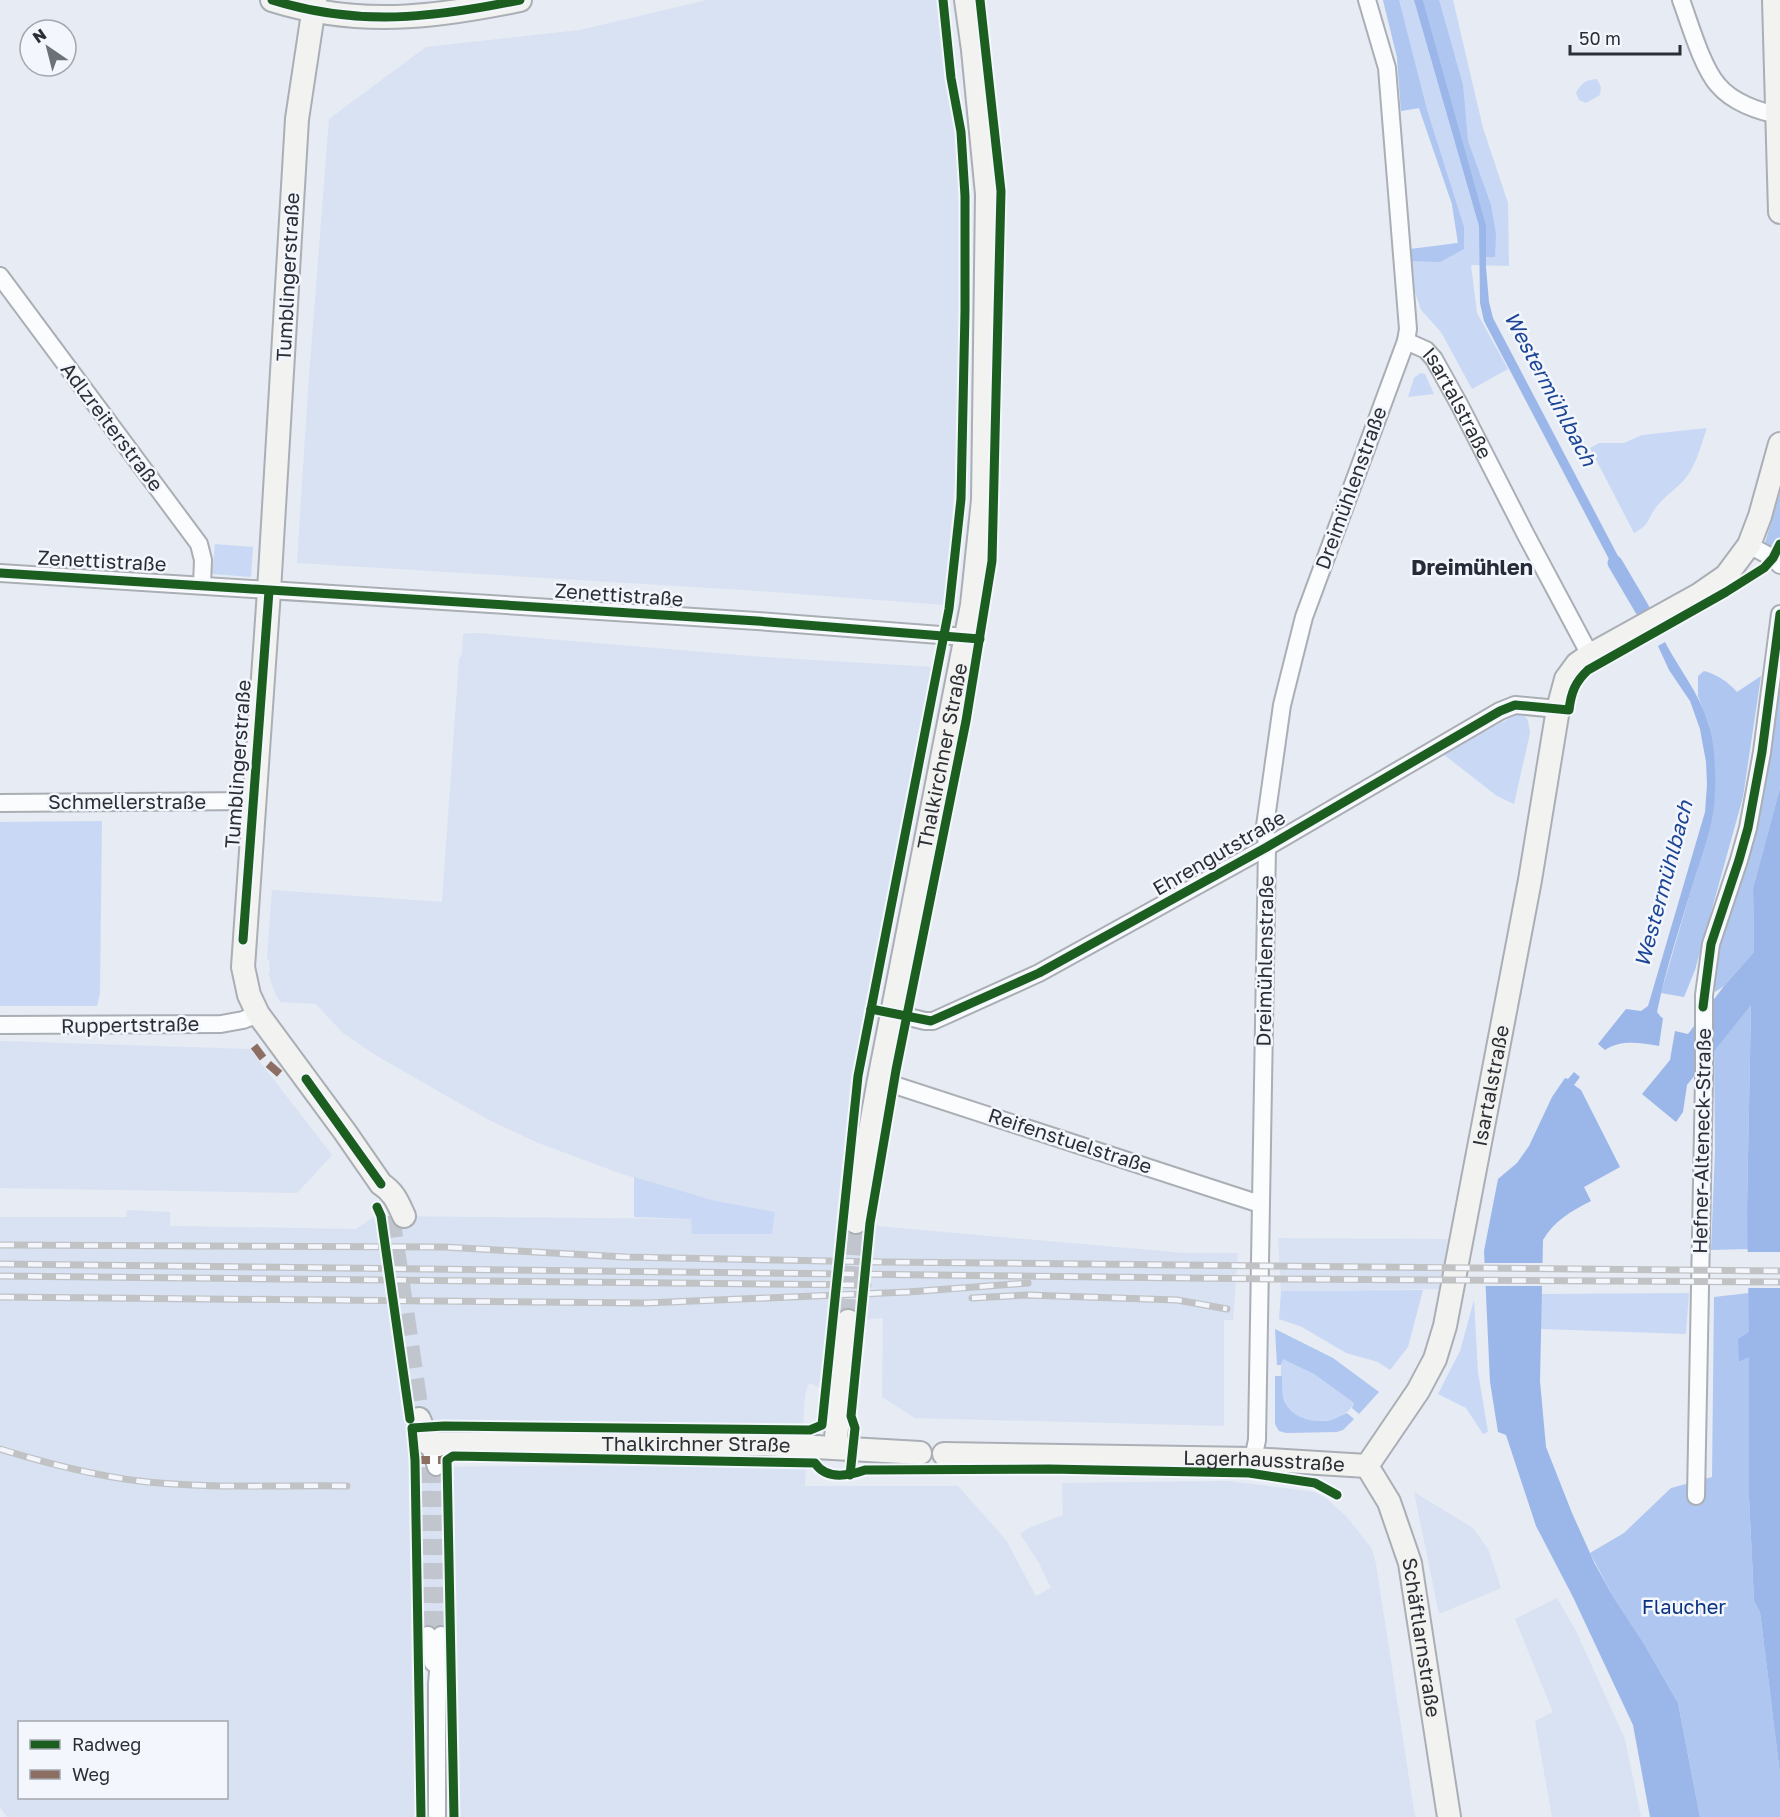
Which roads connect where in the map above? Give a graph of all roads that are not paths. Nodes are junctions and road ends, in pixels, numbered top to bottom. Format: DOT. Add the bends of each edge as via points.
graph roads {
  1 [pos="272,0"];
  2 [pos="520,0"];
  3 [pos="966,0"];
  4 [pos="1367,0"];
  5 [pos="1681,0"];
  6 [pos="1774,0"];
  7 [pos="314,6"];
  8 [pos="1778,115"];
  9 [pos="1780,212"];
  10 [pos="0,276"];
  11 [pos="1406,342"];
  12 [pos="1780,444"];
  13 [pos="1749,545"];
  14 [pos="1780,565"];
  15 [pos="0,573"];
  16 [pos="202,585"];
  17 [pos="269,591"];
  18 [pos="1780,614"];
  19 [pos="966,637"];
  20 [pos="1590,655"];
  21 [pos="1560,698"];
  22 [pos="254,801"];
  23 [pos="0,803"];
  24 [pos="1267,847"];
  25 [pos="892,1013"];
  26 [pos="258,1014"];
  27 [pos="0,1025"];
  28 [pos="879,1080"];
  29 [pos="1260,1204"];
  30 [pos="397,1216"];
  31 [pos="856,1222"];
  32 [pos="848,1321"];
  33 [pos="426,1419"];
  34 [pos="429,1444"];
  35 [pos="835,1447"];
  36 [pos="920,1453"];
  37 [pos="944,1454"];
  38 [pos="1253,1459"];
  39 [pos="1367,1466"];
  40 [pos="430,1467"];
  41 [pos="1696,1496"];
  42 [pos="435,1635"];
  43 [pos="437,1817"];
  44 [pos="1449,1817"];
  1 -- 7 [label="street"];
  2 -- 7 [label="street" via="405,18 362,17"];
  3 -- 19 [label="street, Thalkirchner Straße" via="987,194 983,500"];
  4 -- 11 [label="street, Isartalstraße" via="1387,68"];
  5 -- 8 [label="street" via="1706,65 1718,85 1741,102"];
  6 -- 8 [label="street"];
  7 -- 17 [label="street, Tumblingerstraße" via="297,118"];
  8 -- 9 [label="street"];
  10 -- 16 [label="street, Adlzreiterstraße" via="199,544 203,555"];
  11 -- 20 [label="street, Isartalstraße" via="1426,350 1434,359"];
  11 -- 24 [label="street, Dreimühlenstraße" via="1304,617 1282,705 1265,826"];
  12 -- 13 [label="street"];
  13 -- 14 [label="street"];
  13 -- 20 [label="street" via="1726,576 1700,594"];
  15 -- 16 [label="street, Zenettistraße"];
  16 -- 17 [label="street, Zenettistraße"];
  17 -- 19 [label="street, Zenettistraße"];
  17 -- 22 [label="street, Tumblingerstraße"];
  18 -- 41 [label="street, Hefner-Alteneck-Straße" via="1748,828 1712,944 1703,1007"];
  19 -- 25 [label="street, Thalkirchner Straße"];
  20 -- 21 [label="street" via="1572,670"];
  21 -- 24 [label="street, Ehrengutstraße" via="1500,711"];
  21 -- 39 [label="street, Isartalstraße" via="1528,890 1445,1326 1435,1359 1418,1391"];
  22 -- 23 [label="street, Schmellerstraße"];
  22 -- 26 [label="street, Tumblingerstraße" via="242,960 246,986"];
  24 -- 25 [label="street, Ehrengutstraße" via="1039,973 959,1010 928,1022"];
  24 -- 29 [label="street, Dreimühlenstraße"];
  25 -- 28 [label="street, Thalkirchner Straße"];
  26 -- 27 [label="street, Ruppertstraße" via="221,1024"];
  26 -- 30 [label="street, Tumblingerstraße" via="381,1184 382,1193"];
  28 -- 29 [label="street, Reifenstuelstraße"];
  28 -- 31 [label="street, Thalkirchner Straße"];
  29 -- 38 [label="street, Dreimühlenstraße" via="1257,1440"];
  32 -- 35 [label="street"];
  33 -- 34 [label="street"];
  34 -- 35 [label="street, Thalkirchner Straße"];
  34 -- 40 [label="street"];
  35 -- 36 [label="street"];
  37 -- 38 [label="street, Lagerhausstraße"];
  38 -- 39 [label="street, Lagerhausstraße"];
  39 -- 44 [label="street, Schäftlarnstraße" via="1389,1502 1410,1563"];
  42 -- 43 [label="street"];
}
